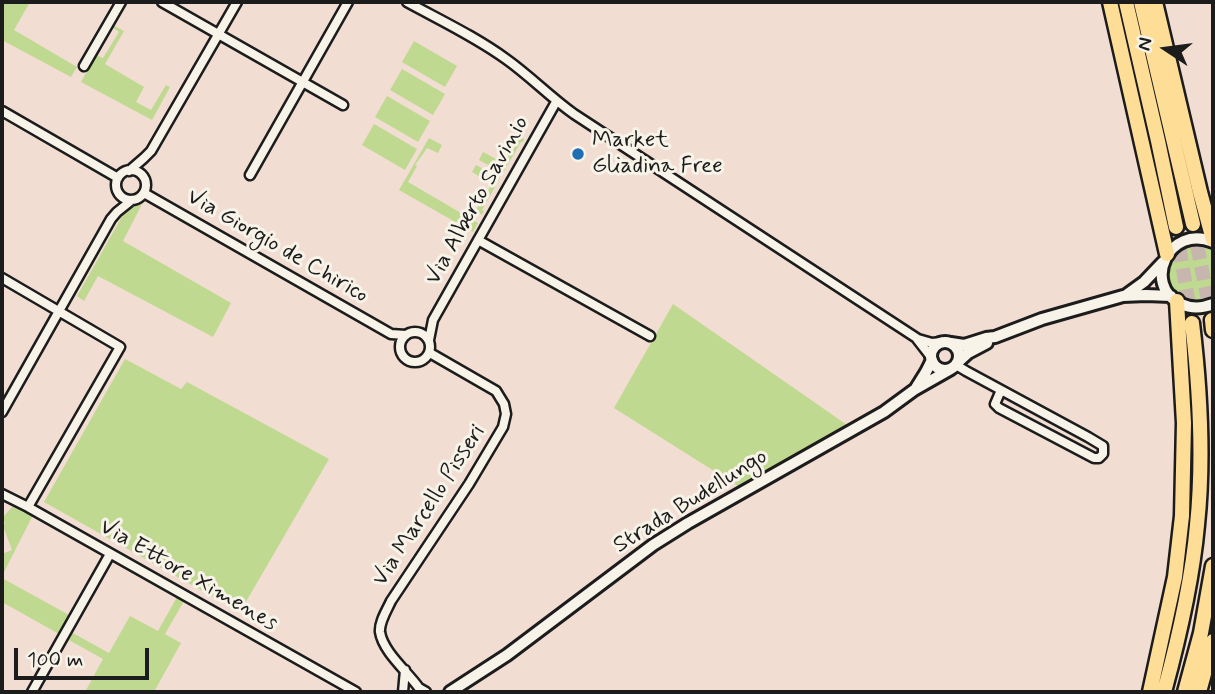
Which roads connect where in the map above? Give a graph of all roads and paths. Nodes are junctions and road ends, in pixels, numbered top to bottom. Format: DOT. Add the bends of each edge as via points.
graph roads {
  1 [pos="121,2"];
  2 [pos="162,2"];
  3 [pos="237,2"];
  4 [pos="348,2"];
  5 [pos="407,2"];
  6 [pos="1110,2"];
  7 [pos="1126,2"];
  8 [pos="1141,2"];
  9 [pos="1155,2"];
  10 [pos="218,34"];
  11 [pos="84,66"];
  12 [pos="302,82"];
  13 [pos="556,102"];
  14 [pos="343,106"];
  15 [pos="2,111"];
  16 [pos="150,151"];
  17 [pos="129,171"];
  18 [pos="250,175"];
  19 [pos="118,178"];
  20 [pos="146,181"];
  21 [pos="118,191"];
  22 [pos="144,193"];
  23 [pos="132,200"];
  24 [pos="111,219"];
  25 [pos="1193,224"];
  26 [pos="1176,227"];
  27 [pos="478,240"];
  28 [pos="1213,241"];
  29 [pos="1166,257"];
  30 [pos="2,278"];
  31 [pos="1123,296"];
  32 [pos="1174,299"];
  33 [pos="1213,304"];
  34 [pos="59,312"];
  35 [pos="433,320"];
  36 [pos="1192,323"];
  37 [pos="416,331"];
  38 [pos="391,334"];
  39 [pos="406,335"];
  40 [pos="650,336"];
  41 [pos="997,336"];
  42 [pos="917,339"];
  43 [pos="429,340"];
  44 [pos="946,343"];
  45 [pos="400,348"];
  46 [pos="429,353"];
  47 [pos="931,358"];
  48 [pos="955,366"];
  49 [pos="1001,390"];
  50 [pos="913,391"];
  51 [pos="2,412"];
  52 [pos="2,494"];
  53 [pos="28,507"];
  54 [pos="110,554"];
  55 [pos="1213,566"];
  56 [pos="1213,641"];
  57 [pos="405,670"];
  58 [pos="459,688"];
  59 [pos="32,692"];
  60 [pos="356,692"];
  61 [pos="404,692"];
  62 [pos="426,692"];
  63 [pos="450,692"];
  64 [pos="1150,692"];
  65 [pos="1164,692"];
  66 [pos="1185,692"];
  67 [pos="1199,692"];
  1 -- 11 [label="street"];
  2 -- 10 [label="street"];
  3 -- 10 [label="street"];
  4 -- 12 [label="street"];
  5 -- 13 [label="street" via="491,49"];
  6 -- 29 [label="highway"];
  7 -- 26 [label="highway"];
  8 -- 25 [label="highway"];
  9 -- 28 [label="highway"];
  10 -- 12 [label="street"];
  10 -- 16 [label="street"];
  12 -- 14 [label="street"];
  12 -- 18 [label="street"];
  13 -- 27 [label="street, Via Alberto Savinio"];
  13 -- 42 [label="street"];
  15 -- 19 [label="street"];
  16 -- 17 [label="street"];
  16 -- 20 [label="street"];
  17 -- 19 [label="street"];
  17 -- 20 [label="street"];
  19 -- 21 [label="street"];
  20 -- 22 [label="street"];
  21 -- 23 [label="street"];
  21 -- 24 [label="street"];
  22 -- 23 [label="street"];
  22 -- 38 [label="street, Via Giorgio de Chirico"];
  23 -- 24 [label="street"];
  24 -- 34 [label="street"];
  27 -- 35 [label="street, Via Alberto Savinio"];
  27 -- 40 [label="street"];
  28 -- 29 [label="street, Strada Budellungo" via="1188,239"];
  29 -- 31 [label="street, Strada Budellungo" via="1144,282"];
  29 -- 32 [label="street" via="1163,282"];
  30 -- 34 [label="street"];
  31 -- 32 [label="street, Strada Budellungo"];
  31 -- 41 [label="street, Strada Budellungo"];
  32 -- 33 [label="street, Strada Budellungo" via="1199,308"];
  32 -- 64 [label="highway" via="1184,423 1182,516 1173,586"];
  34 -- 51 [label="street"];
  34 -- 53 [label="street" via="120,347"];
  35 -- 37 [label="street"];
  35 -- 43 [label="street"];
  36 -- 65 [label="highway" via="1200,417 1199,507 1186,606"];
  37 -- 39 [label="street"];
  37 -- 43 [label="street"];
  38 -- 39 [label="street"];
  38 -- 45 [label="street"];
  39 -- 45 [label="street"];
  41 -- 44 [label="street, Strada Budellungo" via="964,345"];
  41 -- 48 [label="street, Strada Budellungo"];
  42 -- 44 [label="street"];
  42 -- 47 [label="street"];
  43 -- 46 [label="street"];
  44 -- 47 [label="street, Strada Budellungo" via="934,348"];
  44 -- 48 [label="street" via="959,352"];
  45 -- 46 [label="street, Via Marcello Pisseri" via="404,358 413,362"];
  46 -- 57 [label="street, Via Marcello Pisseri" via="496,391 506,414 469,484 383,617 380,631 385,646"];
  47 -- 48 [label="street" via="940,369"];
  47 -- 50 [label="street, Strada Budellungo"];
  48 -- 49 [label="street"];
  48 -- 50 [label="street, Strada Budellungo"];
  49 -- 49 [label="street" via="1099,442 1103,454 1094,458 999,408 995,404"];
  50 -- 58 [label="street, Strada Budellungo" via="653,545"];
  52 -- 53 [label="street, Via Ettore Ximenes"];
  53 -- 54 [label="street, Via Ettore Ximenes"];
  54 -- 59 [label="street"];
  54 -- 60 [label="street, Via Ettore Ximenes"];
  55 -- 66 [label="highway"];
  56 -- 67 [label="highway"];
  57 -- 61 [label="street"];
  57 -- 62 [label="street, Via Marcello Pisseri"];
  58 -- 63 [label="street, Strada Budellungo"];
}
